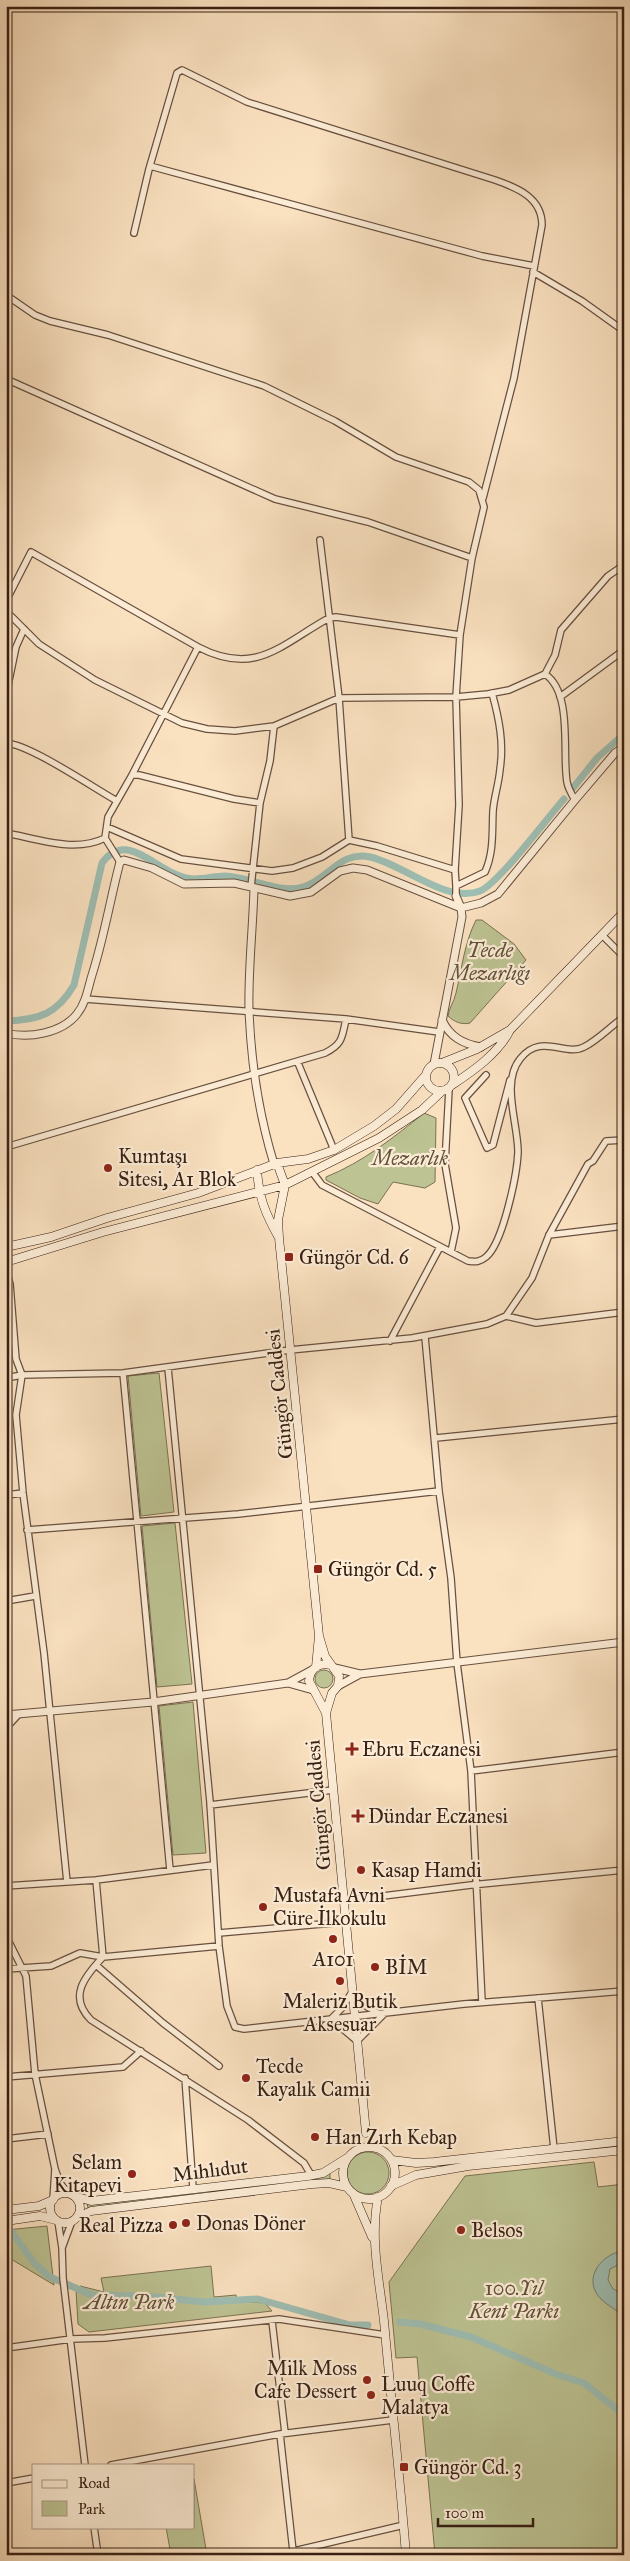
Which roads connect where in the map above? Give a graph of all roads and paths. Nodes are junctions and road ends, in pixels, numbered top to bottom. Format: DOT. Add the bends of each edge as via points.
graph roads {
  1 [pos="150,166"];
  2 [pos="134,233"];
  3 [pos="534,269"];
  4 [pos="6,295"];
  5 [pos="624,331"];
  6 [pos="6,379"];
  7 [pos="483,498"];
  8 [pos="320,540"];
  9 [pos="472,558"];
  10 [pos="624,565"];
  11 [pos="6,601"];
  12 [pos="6,611"];
  13 [pos="329,618"];
  14 [pos="24,629"];
  15 [pos="460,635"];
  16 [pos="198,647"];
  17 [pos="624,650"];
  18 [pos="545,674"];
  19 [pos="492,693"];
  20 [pos="6,695"];
  21 [pos="456,697"];
  22 [pos="560,697"];
  23 [pos="339,698"];
  24 [pos="164,715"];
  25 [pos="274,726"];
  26 [pos="6,743"];
  27 [pos="624,747"];
  28 [pos="132,775"];
  29 [pos="575,800"];
  30 [pos="117,801"];
  31 [pos="260,803"];
  32 [pos="107,827"];
  33 [pos="6,833"];
  34 [pos="105,838"];
  35 [pos="349,840"];
  36 [pos="120,862"];
  37 [pos="253,869"];
  38 [pos="455,870"];
  39 [pos="252,887"];
  40 [pos="456,891"];
  41 [pos="461,908"];
  42 [pos="624,912"];
  43 [pos="602,935"];
  44 [pos="624,957"];
  45 [pos="85,999"];
  46 [pos="249,1011"];
  47 [pos="624,1017"];
  48 [pos="346,1019"];
  49 [pos="441,1020"];
  50 [pos="510,1030"];
  51 [pos="439,1032"];
  52 [pos="6,1033"];
  53 [pos="481,1047"];
  54 [pos="298,1063"];
  55 [pos="438,1063"];
  56 [pos="256,1074"];
  57 [pos="486,1075"];
  58 [pos="425,1076"];
  59 [pos="512,1076"];
  60 [pos="448,1088"];
  61 [pos="624,1140"];
  62 [pos="6,1147"];
  63 [pos="334,1150"];
  64 [pos="276,1164"];
  65 [pos="257,1170"];
  66 [pos="313,1172"];
  67 [pos="285,1185"];
  68 [pos="258,1194"];
  69 [pos="624,1226"];
  70 [pos="549,1235"];
  71 [pos="279,1238"];
  72 [pos="6,1247"];
  73 [pos="440,1247"];
  74 [pos="451,1252"];
  75 [pos="6,1262"];
  76 [pos="6,1270"];
  77 [pos="10,1284"];
  78 [pos="6,1290"];
  79 [pos="624,1312"];
  80 [pos="506,1316"];
  81 [pos="426,1336"];
  82 [pos="390,1340"];
  83 [pos="290,1350"];
  84 [pos="168,1368"];
  85 [pos="123,1373"];
  86 [pos="22,1375"];
  87 [pos="6,1378"];
  88 [pos="624,1419"];
  89 [pos="436,1438"];
  90 [pos="439,1491"];
  91 [pos="23,1493"];
  92 [pos="6,1495"];
  93 [pos="307,1505"];
  94 [pos="182,1519"];
  95 [pos="136,1523"];
  96 [pos="27,1530"];
  97 [pos="35,1596"];
  98 [pos="6,1600"];
  99 [pos="319,1636"];
  100 [pos="624,1642"];
  101 [pos="457,1663"];
  102 [pos="333,1667"];
  103 [pos="314,1669"];
  104 [pos="360,1674"];
  105 [pos="288,1683"];
  106 [pos="338,1686"];
  107 [pos="316,1692"];
  108 [pos="332,1693"];
  109 [pos="199,1696"];
  110 [pos="154,1702"];
  111 [pos="49,1711"];
  112 [pos="326,1713"];
  113 [pos="19,1714"];
  114 [pos="6,1715"];
  115 [pos="6,1728"];
  116 [pos="624,1752"];
  117 [pos="470,1771"];
  118 [pos="332,1790"];
  119 [pos="210,1805"];
  120 [pos="213,1864"];
  121 [pos="170,1870"];
  122 [pos="624,1870"];
  123 [pos="96,1880"];
  124 [pos="67,1882"];
  125 [pos="476,1884"];
  126 [pos="6,1886"];
  127 [pos="343,1901"];
  128 [pos="345,1922"];
  129 [pos="219,1933"];
  130 [pos="6,1936"];
  131 [pos="219,1946"];
  132 [pos="104,1957"];
  133 [pos="96,1965"];
  134 [pos="22,1966"];
  135 [pos="6,1969"];
  136 [pos="624,1991"];
  137 [pos="352,1994"];
  138 [pos="538,1998"];
  139 [pos="482,2002"];
  140 [pos="382,2014"];
  141 [pos="354,2017"];
  142 [pos="331,2019"];
  143 [pos="357,2041"];
  144 [pos="141,2051"];
  145 [pos="219,2066"];
  146 [pos="35,2074"];
  147 [pos="6,2077"];
  148 [pos="185,2078"];
  149 [pos="366,2133"];
  150 [pos="48,2134"];
  151 [pos="6,2139"];
  152 [pos="624,2141"];
  153 [pos="378,2148"];
  154 [pos="554,2149"];
  155 [pos="356,2150"];
  156 [pos="624,2150"];
  157 [pos="347,2158"];
  158 [pos="392,2160"];
  159 [pos="55,2169"];
  160 [pos="311,2175"];
  161 [pos="392,2186"];
  162 [pos="193,2188"];
  163 [pos="350,2190"];
  164 [pos="71,2194"];
  165 [pos="378,2197"];
  166 [pos="53,2200"];
  167 [pos="6,2210"];
  168 [pos="74,2219"];
  169 [pos="6,2221"];
  170 [pos="58,2221"];
  171 [pos="374,2243"];
  172 [pos="62,2248"];
  173 [pos="272,2321"];
  174 [pos="385,2335"];
  175 [pos="71,2339"];
  176 [pos="6,2348"];
  177 [pos="393,2420"];
  178 [pos="282,2434"];
  179 [pos="85,2464"];
  180 [pos="117,2464"];
  181 [pos="32,2478"];
  182 [pos="6,2483"];
  183 [pos="404,2526"];
  184 [pos="94,2528"];
  185 [pos="293,2551"];
  186 [pos="98,2555"];
  187 [pos="277,2555"];
  188 [pos="406,2555"];
  1 -- 2 [label="street"];
  1 -- 3 [label="street"];
  1 -- 3 [label="street" via="177,74 187,71 247,102 517,188 528,195 542,214"];
  3 -- 5 [label="street"];
  3 -- 7 [label="street" via="514,378"];
  4 -- 7 [label="street" via="50,321 108,335 264,386 335,421 396,457 469,482"];
  6 -- 9 [label="street" via="275,499 368,522"];
  7 -- 9 [label="street" via="484,507"];
  8 -- 13 [label="street"];
  9 -- 15 [label="street"];
  10 -- 18 [label="street" via="608,576 561,630 555,655"];
  11 -- 16 [label="street" via="31,552"];
  12 -- 14 [label="street"];
  13 -- 15 [label="street" via="373,621"];
  13 -- 16 [label="street" via="264,655 247,660 223,658"];
  13 -- 23 [label="street"];
  14 -- 20 [label="street" via="16,647"];
  14 -- 24 [label="street" via="39,644 95,680"];
  15 -- 21 [label="street"];
  16 -- 24 [label="street"];
  17 -- 22 [label="street"];
  18 -- 19 [label="street" via="509,690"];
  18 -- 22 [label="street" via="553,680"];
  19 -- 21 [label="street"];
  19 -- 40 [label="street" via="500,722 501,768 493,808 491,859 485,872"];
  21 -- 23 [label="street"];
  21 -- 38 [label="street" via="459,804"];
  22 -- 29 [label="street" via="567,784"];
  23 -- 25 [label="street"];
  23 -- 35 [label="street"];
  24 -- 25 [label="street" via="207,729 235,731"];
  24 -- 28 [label="street"];
  25 -- 31 [label="street"];
  26 -- 30 [label="street" via="30,751"];
  27 -- 29 [label="street" via="615,753"];
  28 -- 30 [label="street"];
  28 -- 31 [label="street"];
  29 -- 41 [label="street" via="498,894"];
  30 -- 32 [label="street" via="108,817"];
  31 -- 37 [label="street"];
  32 -- 34 [label="street"];
  32 -- 37 [label="street" via="181,859"];
  33 -- 34 [label="street" via="80,846"];
  34 -- 36 [label="street"];
  35 -- 37 [label="street" via="322,857 293,868"];
  35 -- 38 [label="street"];
  36 -- 39 [label="street" via="132,861 184,884 234,883"];
  36 -- 45 [label="street"];
  37 -- 39 [label="street"];
  38 -- 40 [label="street"];
  39 -- 41 [label="street" via="290,896 311,892 340,871 353,868 379,873"];
  39 -- 46 [label="street"];
  40 -- 41 [label="street"];
  41 -- 49 [label="street" via="462,917"];
  42 -- 43 [label="main road"];
  43 -- 44 [label="street"];
  43 -- 50 [label="main road"];
  45 -- 46 [label="street"];
  45 -- 52 [label="street" via="67,1025 35,1035"];
  46 -- 48 [label="street"];
  46 -- 56 [label="street"];
  47 -- 59 [label="street" via="583,1048 536,1047 521,1058"];
  48 -- 51 [label="street"];
  48 -- 54 [label="street" via="337,1047"];
  49 -- 51 [label="street"];
  49 -- 53 [label="street" via="454,1037"];
  50 -- 53 [label="main road"];
  50 -- 60 [label="main road" via="493,1052"];
  51 -- 55 [label="street"];
  53 -- 55 [label="main road"];
  54 -- 56 [label="street"];
  54 -- 63 [label="street"];
  55 -- 58 [label="main road" via="429,1068"];
  55 -- 60 [label="main road" via="453,1071"];
  56 -- 62 [label="street"];
  56 -- 64 [label="street" via="264,1132"];
  57 -- 59 [label="street" via="465,1098 487,1148 493,1145"];
  58 -- 60 [label="main road" via="431,1089"];
  58 -- 63 [label="main road" via="396,1109"];
  59 -- 74 [label="street" via="518,1153 509,1205 498,1239 488,1256 479,1262 468,1261"];
  60 -- 66 [label="main road" via="410,1118"];
  60 -- 74 [label="street" via="445,1164 456,1235"];
  61 -- 70 [label="street" via="606,1140 581,1174"];
  63 -- 64 [label="main road" via="308,1159"];
  64 -- 65 [label="main road"];
  64 -- 67 [label="main road"];
  65 -- 68 [label="main road"];
  65 -- 72 [label="main road" via="198,1193 51,1237"];
  66 -- 67 [label="main road"];
  66 -- 73 [label="street" via="322,1185"];
  67 -- 68 [label="main road"];
  67 -- 71 [label="main road, Güngör Caddesi" via="278,1220"];
  68 -- 71 [label="main road"];
  68 -- 75 [label="main road" via="103,1232"];
  69 -- 70 [label="street"];
  70 -- 80 [label="street" via="532,1278"];
  71 -- 83 [label="main road, Güngör Caddesi"];
  73 -- 74 [label="street"];
  73 -- 82 [label="street"];
  76 -- 77 [label="street"];
  77 -- 78 [label="street"];
  77 -- 86 [label="street" via="16,1359"];
  79 -- 80 [label="street" via="536,1323"];
  80 -- 81 [label="street" via="487,1324"];
  81 -- 82 [label="street"];
  81 -- 89 [label="street"];
  82 -- 83 [label="street"];
  83 -- 84 [label="street"];
  83 -- 93 [label="main road, Güngör Caddesi"];
  84 -- 85 [label="street"];
  84 -- 94 [label="street"];
  85 -- 86 [label="street"];
  85 -- 95 [label="street"];
  86 -- 87 [label="street"];
  86 -- 91 [label="street" via="16,1415"];
  88 -- 89 [label="street"];
  89 -- 90 [label="street"];
  90 -- 93 [label="street"];
  90 -- 101 [label="street" via="451,1578"];
  91 -- 92 [label="street"];
  91 -- 96 [label="street"];
  93 -- 94 [label="street"];
  93 -- 99 [label="main road, Güngör Caddesi"];
  94 -- 95 [label="street"];
  94 -- 109 [label="street"];
  95 -- 96 [label="street"];
  95 -- 110 [label="street"];
  96 -- 97 [label="street"];
  97 -- 98 [label="street"];
  97 -- 111 [label="street"];
  99 -- 102 [label="main road"];
  99 -- 103 [label="main road"];
  100 -- 101 [label="street"];
  101 -- 104 [label="street"];
  101 -- 117 [label="street"];
  102 -- 103 [label="main road" via="326,1664"];
  102 -- 104 [label="street"];
  102 -- 106 [label="main road" via="339,1676"];
  103 -- 105 [label="street"];
  103 -- 107 [label="main road" via="309,1680"];
  104 -- 106 [label="street"];
  105 -- 107 [label="street"];
  105 -- 109 [label="street"];
  106 -- 108 [label="main road"];
  107 -- 108 [label="main road"];
  107 -- 112 [label="main road"];
  108 -- 112 [label="main road"];
  109 -- 110 [label="street"];
  109 -- 119 [label="street"];
  110 -- 111 [label="street"];
  110 -- 121 [label="street"];
  111 -- 113 [label="street"];
  111 -- 124 [label="street"];
  112 -- 118 [label="main road, Güngör Caddesi"];
  113 -- 114 [label="street"];
  113 -- 115 [label="street"];
  116 -- 117 [label="street"];
  117 -- 125 [label="street"];
  118 -- 119 [label="street"];
  118 -- 127 [label="main road, Güngör Caddesi"];
  119 -- 120 [label="street"];
  120 -- 121 [label="street"];
  120 -- 129 [label="street"];
  121 -- 123 [label="street"];
  122 -- 125 [label="street"];
  123 -- 124 [label="street"];
  123 -- 132 [label="street"];
  124 -- 126 [label="street"];
  125 -- 127 [label="street"];
  125 -- 139 [label="street"];
  127 -- 128 [label="main road, Güngör Caddesi"];
  128 -- 129 [label="street"];
  128 -- 137 [label="main road, Güngör Caddesi"];
  129 -- 131 [label="street"];
  130 -- 134 [label="street"];
  131 -- 132 [label="street"];
  131 -- 142 [label="street" via="227,2006 235,2027 244,2029"];
  132 -- 133 [label="street"];
  132 -- 134 [label="street" via="80,1953 51,1966"];
  133 -- 144 [label="street" via="82,1985 79,1997 82,2011"];
  133 -- 145 [label="street"];
  134 -- 135 [label="street"];
  134 -- 146 [label="street" via="26,1976"];
  136 -- 138 [label="street"];
  137 -- 140 [label="street"];
  137 -- 141 [label="main road, Güngör Caddesi"];
  137 -- 142 [label="street"];
  138 -- 139 [label="street"];
  138 -- 154 [label="street"];
  139 -- 140 [label="street"];
  140 -- 141 [label="street"];
  140 -- 143 [label="street"];
  141 -- 142 [label="street"];
  141 -- 143 [label="main road, Güngör Caddesi"];
  142 -- 143 [label="street"];
  143 -- 149 [label="main road, Güngör Caddesi"];
  144 -- 146 [label="street" via="123,2067"];
  144 -- 148 [label="street"];
  146 -- 147 [label="street"];
  146 -- 150 [label="street"];
  148 -- 160 [label="street" via="304,2163"];
  148 -- 162 [label="street"];
  149 -- 153 [label="main road"];
  149 -- 155 [label="main road"];
  150 -- 151 [label="street"];
  150 -- 159 [label="street"];
  152 -- 154 [label="main road"];
  153 -- 155 [label="main road" via="370,2146"];
  153 -- 158 [label="main road"];
  154 -- 158 [label="main road" via="416,2163"];
  155 -- 157 [label="main road"];
  156 -- 161 [label="main road" via="468,2166 416,2175"];
  157 -- 160 [label="main road, Mıhlıdut" via="334,2168"];
  157 -- 163 [label="main road" via="343,2170"];
  158 -- 161 [label="main road" via="395,2168"];
  159 -- 164 [label="street" via="60,2184"];
  159 -- 166 [label="street"];
  160 -- 162 [label="main road, Mıhlıdut"];
  161 -- 165 [label="main road"];
  162 -- 164 [label="main road, Mıhlıdut" via="91,2201"];
  163 -- 165 [label="main road" via="365,2198"];
  163 -- 168 [label="main road, Mıhlıdut" via="329,2183 312,2184 90,2211"];
  163 -- 171 [label="main road"];
  164 -- 166 [label="main road" via="60,2194"];
  164 -- 168 [label="main road" via="80,2204"];
  165 -- 171 [label="main road"];
  166 -- 167 [label="main road" via="39,2206"];
  166 -- 170 [label="main road" via="51,2209"];
  168 -- 170 [label="main road"];
  168 -- 172 [label="street"];
  169 -- 170 [label="main road" via="40,2216"];
  170 -- 172 [label="street"];
  171 -- 174 [label="main road"];
  172 -- 175 [label="street"];
  173 -- 174 [label="street" via="307,2322"];
  173 -- 175 [label="street"];
  173 -- 178 [label="street"];
  174 -- 177 [label="main road"];
  175 -- 176 [label="street"];
  175 -- 179 [label="street"];
  177 -- 178 [label="street"];
  177 -- 183 [label="main road"];
  178 -- 180 [label="street"];
  178 -- 185 [label="street"];
  181 -- 182 [label="street"];
  183 -- 185 [label="street"];
  183 -- 188 [label="main road"];
  184 -- 186 [label="street"];
  185 -- 187 [label="street"];
}
